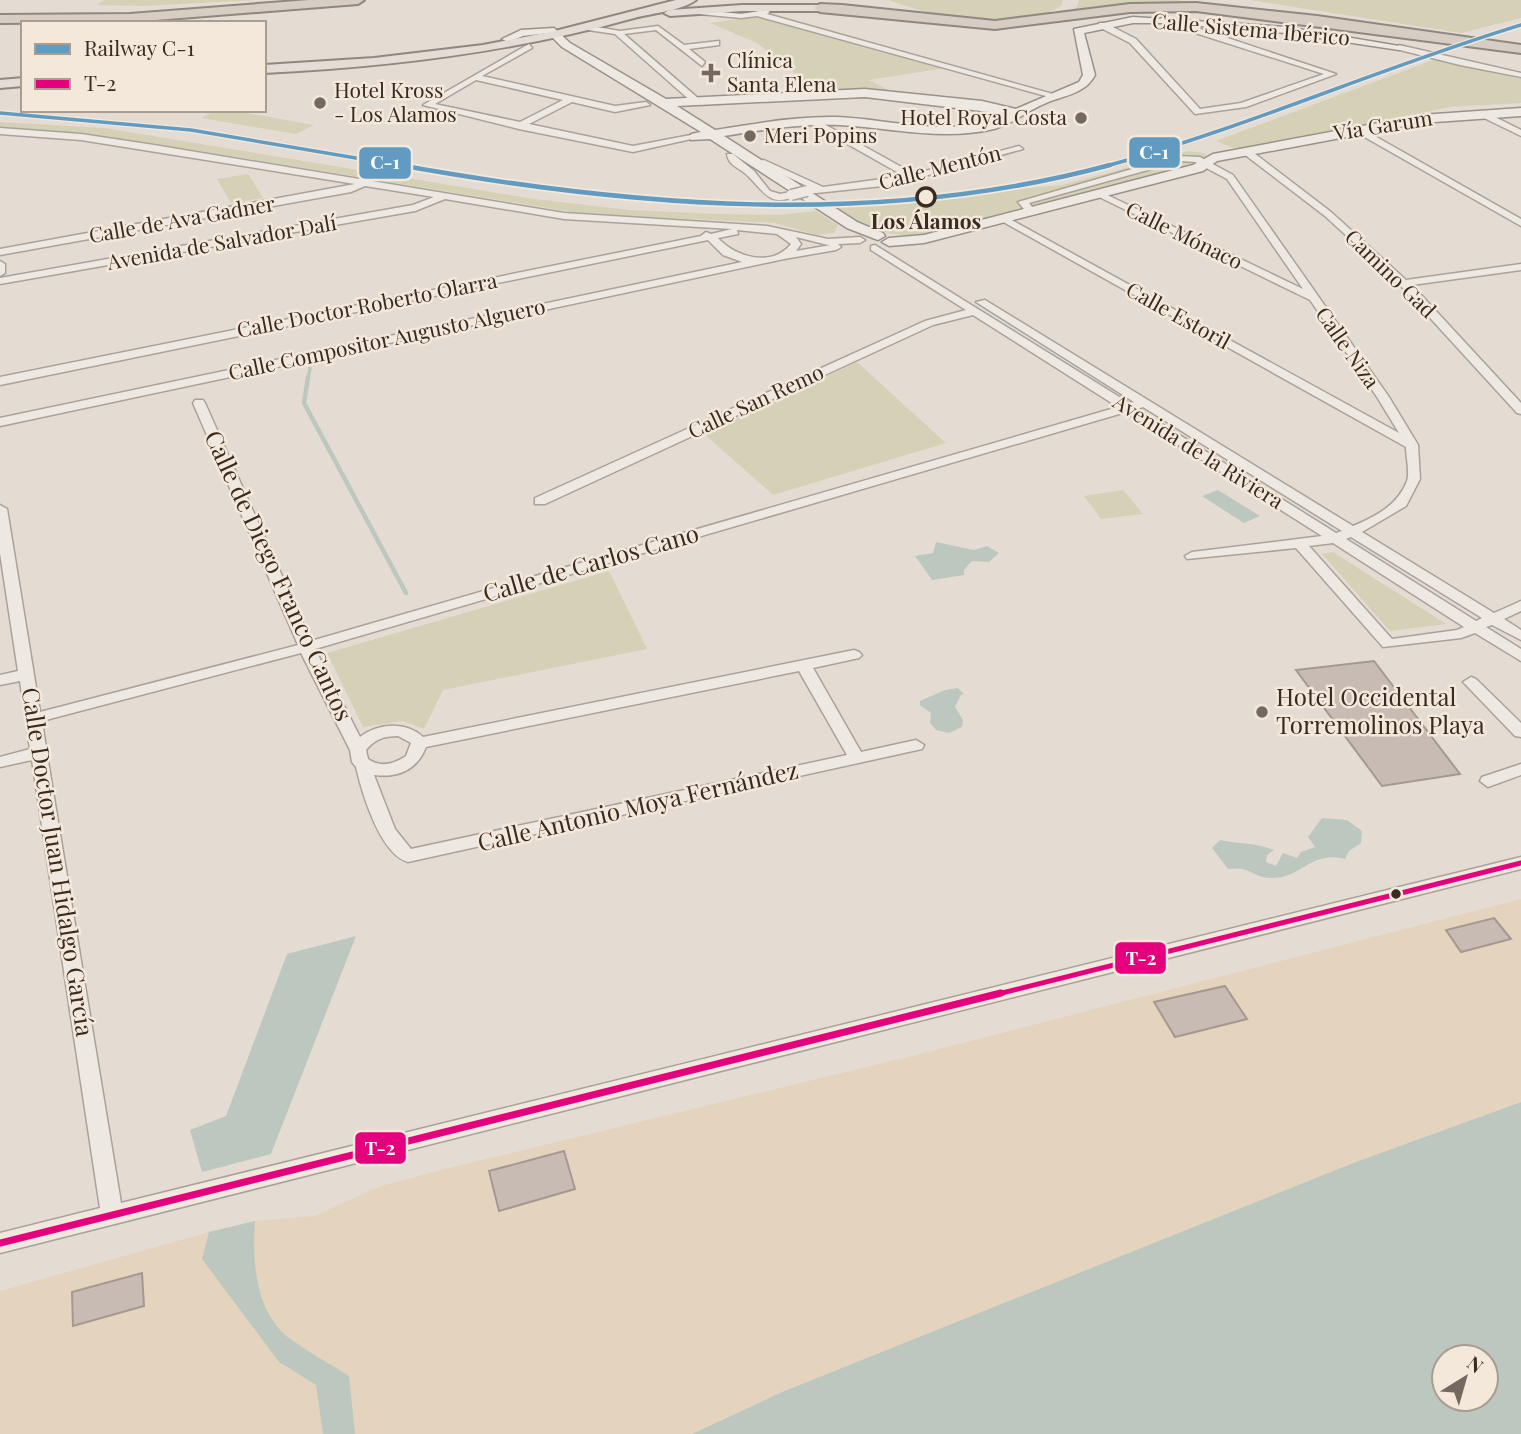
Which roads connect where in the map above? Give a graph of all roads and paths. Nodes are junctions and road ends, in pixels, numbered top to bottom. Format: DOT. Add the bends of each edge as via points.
graph roads {
  1 [pos="306,0"];
  2 [pos="358,0"];
  3 [pos="670,0"];
  4 [pos="690,0"];
  5 [pos="880,0"];
  6 [pos="1197,0"];
  7 [pos="1229,0"];
  8 [pos="1072,2"];
  9 [pos="821,8"];
  10 [pos="0,12"];
  11 [pos="678,12"];
  12 [pos="755,13"];
  13 [pos="0,19"];
  14 [pos="1164,20"];
  15 [pos="966,23"];
  16 [pos="1019,24"];
  17 [pos="1334,24"];
  18 [pos="1102,25"];
  19 [pos="591,28"];
  20 [pos="573,30"];
  21 [pos="618,33"];
  22 [pos="554,37"];
  23 [pos="1449,38"];
  24 [pos="674,41"];
  25 [pos="520,42"];
  26 [pos="662,43"];
  27 [pos="716,43"];
  28 [pos="494,44"];
  29 [pos="649,45"];
  30 [pos="636,46"];
  31 [pos="1521,46"];
  32 [pos="1399,47"];
  33 [pos="683,48"];
  34 [pos="266,64"];
  35 [pos="702,64"];
  36 [pos="266,69"];
  37 [pos="0,73"];
  38 [pos="21,73"];
  39 [pos="1521,75"];
  40 [pos="474,77"];
  41 [pos="21,81"];
  42 [pos="0,82"];
  43 [pos="1056,96"];
  44 [pos="571,99"];
  45 [pos="696,101"];
  46 [pos="1040,101"];
  47 [pos="664,103"];
  48 [pos="646,105"];
  49 [pos="982,105"];
  50 [pos="1521,111"];
  51 [pos="1019,113"];
  52 [pos="1483,114"];
  53 [pos="815,122"];
  54 [pos="520,126"];
  55 [pos="1357,129"];
  56 [pos="0,131"];
  57 [pos="1521,133"];
  58 [pos="710,134"];
  59 [pos="696,136"];
  60 [pos="1019,149"];
  61 [pos="1247,152"];
  62 [pos="735,154"];
  63 [pos="1205,164"];
  64 [pos="913,177"];
  65 [pos="363,184"];
  66 [pos="820,188"];
  67 [pos="1098,194"];
  68 [pos="442,198"];
  69 [pos="1031,212"];
  70 [pos="1003,219"];
  71 [pos="1521,223"];
  72 [pos="681,225"];
  73 [pos="757,228"];
  74 [pos="849,228"];
  75 [pos="778,231"];
  76 [pos="810,236"];
  77 [pos="715,240"];
  78 [pos="873,242"];
  79 [pos="678,243"];
  80 [pos="0,252"];
  81 [pos="779,257"];
  82 [pos="0,264"];
  83 [pos="1521,267"];
  84 [pos="0,273"];
  85 [pos="1295,274"];
  86 [pos="1271,278"];
  87 [pos="0,281"];
  88 [pos="1404,283"];
  89 [pos="1312,299"];
  90 [pos="975,311"];
  91 [pos="0,381"];
  92 [pos="199,403"];
  93 [pos="1144,403"];
  94 [pos="1129,407"];
  95 [pos="1389,407"];
  96 [pos="1521,410"];
  97 [pos="1353,412"];
  98 [pos="0,422"];
  99 [pos="1412,445"];
  100 [pos="540,501"];
  101 [pos="0,509"];
  102 [pos="1352,532"];
  103 [pos="1335,539"];
  104 [pos="3,542"];
  105 [pos="1301,545"];
  106 [pos="1192,556"];
  107 [pos="8,605"];
  108 [pos="1521,605"];
  109 [pos="1491,617"];
  110 [pos="1477,628"];
  111 [pos="1521,636"];
  112 [pos="306,647"];
  113 [pos="854,655"];
  114 [pos="1521,656"];
  115 [pos="804,666"];
  116 [pos="28,674"];
  117 [pos="0,680"];
  118 [pos="1471,682"];
  119 [pos="35,718"];
  120 [pos="1521,732"];
  121 [pos="419,743"];
  122 [pos="916,745"];
  123 [pos="41,752"];
  124 [pos="361,758"];
  125 [pos="857,758"];
  126 [pos="0,762"];
  127 [pos="1521,769"];
  128 [pos="1488,781"];
  129 [pos="418,855"];
  130 [pos="1521,863"];
  131 [pos="112,1216"];
  132 [pos="0,1243"];
  1 -- 10 [label="highway" via="124,12"];
  2 -- 13 [label="highway" via="208,14"];
  3 -- 22 [label="main road" via="614,14"];
  4 -- 20 [label="main road"];
  5 -- 15 [label="highway" via="922,15"];
  6 -- 17 [label="highway"];
  7 -- 23 [label="highway"];
  8 -- 16 [label="highway" via="1055,15"];
  9 -- 11 [label="main road"];
  9 -- 12 [label="street"];
  9 -- 15 [label="highway"];
  11 -- 12 [label="street"];
  11 -- 19 [label="main road"];
  12 -- 43 [label="street"];
  14 -- 18 [label="street, Calle Sistema Ibérico"];
  14 -- 18 [label="street, Calle Sistema Ibérico" via="1332,72 1243,106 1198,112 1133,41"];
  14 -- 32 [label="street, Calle Sistema Ibérico" via="1286,30"];
  15 -- 16 [label="highway"];
  16 -- 17 [label="highway" via="1150,6 1231,9"];
  17 -- 23 [label="highway"];
  18 -- 43 [label="street, Calle Sistema Ibérico" via="1078,31 1087,80"];
  19 -- 20 [label="main road"];
  19 -- 21 [label="street"];
  20 -- 22 [label="main road"];
  21 -- 24 [label="street" via="658,28"];
  21 -- 30 [label="street"];
  22 -- 25 [label="street, Avenida de la Riviera"];
  22 -- 25 [label="main road"];
  22 -- 47 [label="street, Avenida de la Riviera"];
  22 -- 48 [label="street, Avenida de la Riviera"];
  23 -- 31 [label="highway"];
  24 -- 26 [label="street"];
  24 -- 33 [label="street"];
  25 -- 28 [label="main road"];
  25 -- 40 [label="street"];
  27 -- 33 [label="street"];
  28 -- 34 [label="main road"];
  28 -- 36 [label="main road" via="402,60"];
  29 -- 30 [label="street"];
  30 -- 45 [label="street"];
  32 -- 39 [label="street"];
  33 -- 35 [label="street"];
  37 -- 38 [label="main road"];
  40 -- 44 [label="street"];
  40 -- 54 [label="street" via="427,105"];
  41 -- 42 [label="main road"];
  43 -- 46 [label="street, Calle Sistema Ibérico"];
  44 -- 48 [label="street" via="615,109"];
  44 -- 54 [label="street"];
  45 -- 47 [label="street"];
  45 -- 49 [label="street" via="865,93"];
  46 -- 49 [label="street"];
  46 -- 51 [label="street, Calle Sistema Ibérico"];
  47 -- 48 [label="street"];
  47 -- 58 [label="street, Avenida de la Riviera"];
  48 -- 59 [label="street, Avenida de la Riviera"];
  49 -- 51 [label="street"];
  50 -- 52 [label="street, Vía Garum"];
  51 -- 53 [label="street, Calle Sistema Ibérico" via="994,125 952,130"];
  52 -- 55 [label="street, Vía Garum"];
  52 -- 57 [label="street"];
  53 -- 58 [label="street, Calle Sistema Ibérico" via="755,125"];
  53 -- 64 [label="street"];
  54 -- 59 [label="street" via="633,149"];
  55 -- 61 [label="street, Vía Garum"];
  55 -- 71 [label="street"];
  56 -- 65 [label="street" via="81,137"];
  58 -- 59 [label="street"];
  58 -- 62 [label="street, Avenida de la Riviera"];
  59 -- 62 [label="street, Avenida de la Riviera"];
  60 -- 64 [label="street, Calle Mentón"];
  61 -- 63 [label="street, Vía Garum" via="1213,158"];
  61 -- 88 [label="street, Camino Gad" via="1328,214"];
  62 -- 66 [label="street"];
  62 -- 66 [label="street, bridge" via="733,162 751,173 767,193 780,197"];
  62 -- 74 [label="street, Avenida de la Riviera"];
  62 -- 78 [label="street, Avenida de la Riviera"];
  63 -- 67 [label="street, Vía Garum"];
  63 -- 69 [label="street" via="1180,158 1047,194 1023,202"];
  63 -- 85 [label="street, Calle Niza" via="1230,177"];
  64 -- 66 [label="street, Calle Mentón" via="839,190"];
  65 -- 68 [label="street"];
  65 -- 80 [label="street, Calle de Ava Gadner" via="351,190"];
  67 -- 69 [label="street, Vía Garum"];
  67 -- 86 [label="street, Calle Mónaco"];
  68 -- 72 [label="street" via="564,216"];
  68 -- 87 [label="street, Avenida de Salvador Dalí" via="415,208"];
  69 -- 70 [label="street, Vía Garum"];
  70 -- 78 [label="street, Vía Garum" via="923,239"];
  70 -- 97 [label="street, Calle Estoril"];
  72 -- 73 [label="street"];
  72 -- 77 [label="street"];
  72 -- 79 [label="street" via="689,232"];
  73 -- 75 [label="street"];
  73 -- 77 [label="street"];
  74 -- 76 [label="street" via="834,238"];
  74 -- 78 [label="street, Avenida de la Riviera"];
  75 -- 76 [label="street"];
  75 -- 81 [label="street" via="796,244"];
  76 -- 78 [label="street" via="828,242"];
  77 -- 79 [label="street, Calle Doctor Roberto Olarra"];
  77 -- 81 [label="street" via="729,254 744,259"];
  78 -- 81 [label="street, Calle Compositor Augusto Alguero"];
  78 -- 90 [label="street, Avenida de la Riviera"];
  78 -- 93 [label="street, Avenida de la Riviera"];
  79 -- 91 [label="street, Calle Doctor Roberto Olarra"];
  81 -- 98 [label="street, Calle Compositor Augusto Alguero"];
  82 -- 84 [label="street"];
  83 -- 88 [label="street"];
  85 -- 86 [label="street, Calle Mónaco"];
  85 -- 89 [label="street, Calle Niza"];
  86 -- 89 [label="street, Calle Mónaco"];
  88 -- 96 [label="street, Camino Gad"];
  89 -- 95 [label="street, Calle Niza"];
  90 -- 94 [label="street, Avenida de la Riviera"];
  90 -- 100 [label="street, Calle San Remo" via="929,323"];
  92 -- 112 [label="street, Calle de Diego Franco Cantos"];
  93 -- 94 [label="street, Calle de Carlos Cano"];
  93 -- 102 [label="street, Avenida de la Riviera"];
  94 -- 103 [label="street, Avenida de la Riviera"];
  94 -- 112 [label="street, Calle de Carlos Cano"];
  95 -- 97 [label="street"];
  95 -- 99 [label="street, Calle Niza"];
  97 -- 99 [label="street, Calle Estoril"];
  99 -- 102 [label="street" via="1413,479 1399,506"];
  101 -- 104 [label="street, Calle Doctor Juan Hidalgo García"];
  102 -- 103 [label="street"];
  102 -- 109 [label="street, Avenida de la Riviera"];
  103 -- 105 [label="street"];
  103 -- 110 [label="street, Avenida de la Riviera"];
  104 -- 107 [label="street, Calle Doctor Juan Hidalgo García"];
  105 -- 106 [label="street"];
  105 -- 110 [label="street" via="1388,644"];
  107 -- 116 [label="street, Calle Doctor Juan Hidalgo García"];
  108 -- 109 [label="street"];
  109 -- 110 [label="street"];
  109 -- 111 [label="street, Avenida de la Riviera"];
  110 -- 114 [label="street, Avenida de la Riviera"];
  112 -- 119 [label="street, Calle de Carlos Cano"];
  112 -- 124 [label="street, Calle de Diego Franco Cantos"];
  113 -- 115 [label="street"];
  115 -- 121 [label="street"];
  115 -- 125 [label="street"];
  116 -- 117 [label="street"];
  116 -- 119 [label="street, Calle Doctor Juan Hidalgo García"];
  118 -- 120 [label="street"];
  119 -- 123 [label="street, Calle Doctor Juan Hidalgo García"];
  121 -- 124 [label="street" via="416,755 404,766 386,770"];
  121 -- 124 [label="street" via="409,733 391,730 374,734"];
  122 -- 125 [label="street, Calle Antonio Moya Fernández"];
  123 -- 126 [label="street"];
  123 -- 131 [label="street, Calle Doctor Juan Hidalgo García"];
  124 -- 129 [label="street, Calle de Diego Franco Cantos" via="396,847 408,856"];
  125 -- 129 [label="street, Calle Antonio Moya Fernández"];
  127 -- 128 [label="street"];
  130 -- 131 [label="street"];
  131 -- 132 [label="street"];
}
